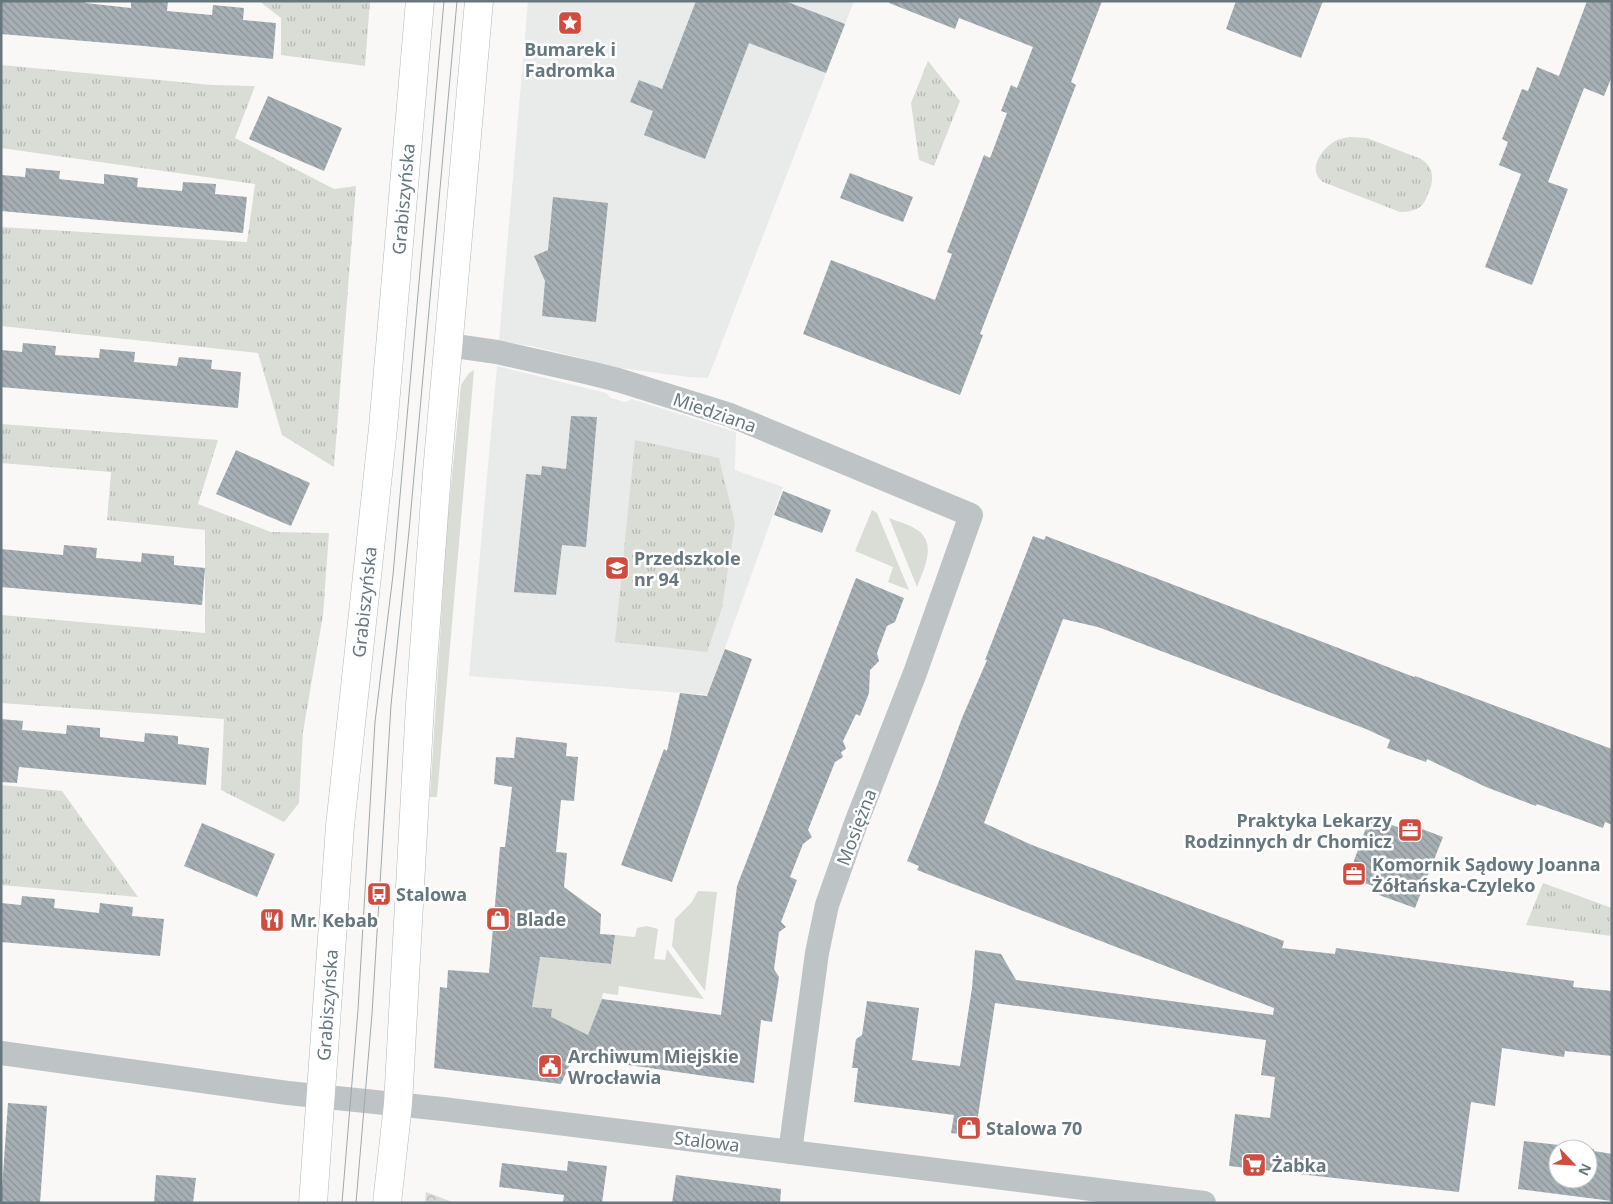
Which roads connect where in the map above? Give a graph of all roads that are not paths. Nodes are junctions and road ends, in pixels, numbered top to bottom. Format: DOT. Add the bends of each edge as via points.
graph roads {
  1 [pos="420,1"];
  2 [pos="479,1"];
  3 [pos="448,345"];
  4 [pos="971,515"];
  5 [pos="1,1053"];
  6 [pos="320,1096"];
  7 [pos="398,1104"];
  8 [pos="790,1152"];
  9 [pos="313,1203"];
  10 [pos="387,1203"];
  11 [pos="1204,1203"];
  1 -- 6 [label="main road, Grabiszyńska" via="382,428 340,826"];
  2 -- 3 [label="main road"];
  3 -- 4 [label="street, Miedziana" via="498,352 590,373 730,415"];
  3 -- 7 [label="main road" via="420,695"];
  4 -- 8 [label="street, Mosiężna" via="827,905 817,953"];
  5 -- 6 [label="street, Stalowa"];
  6 -- 7 [label="street, Stalowa"];
  6 -- 9 [label="main road, Grabiszyńska"];
  7 -- 8 [label="street, Stalowa"];
  7 -- 10 [label="main road"];
  8 -- 11 [label="street, Stalowa"];
}
